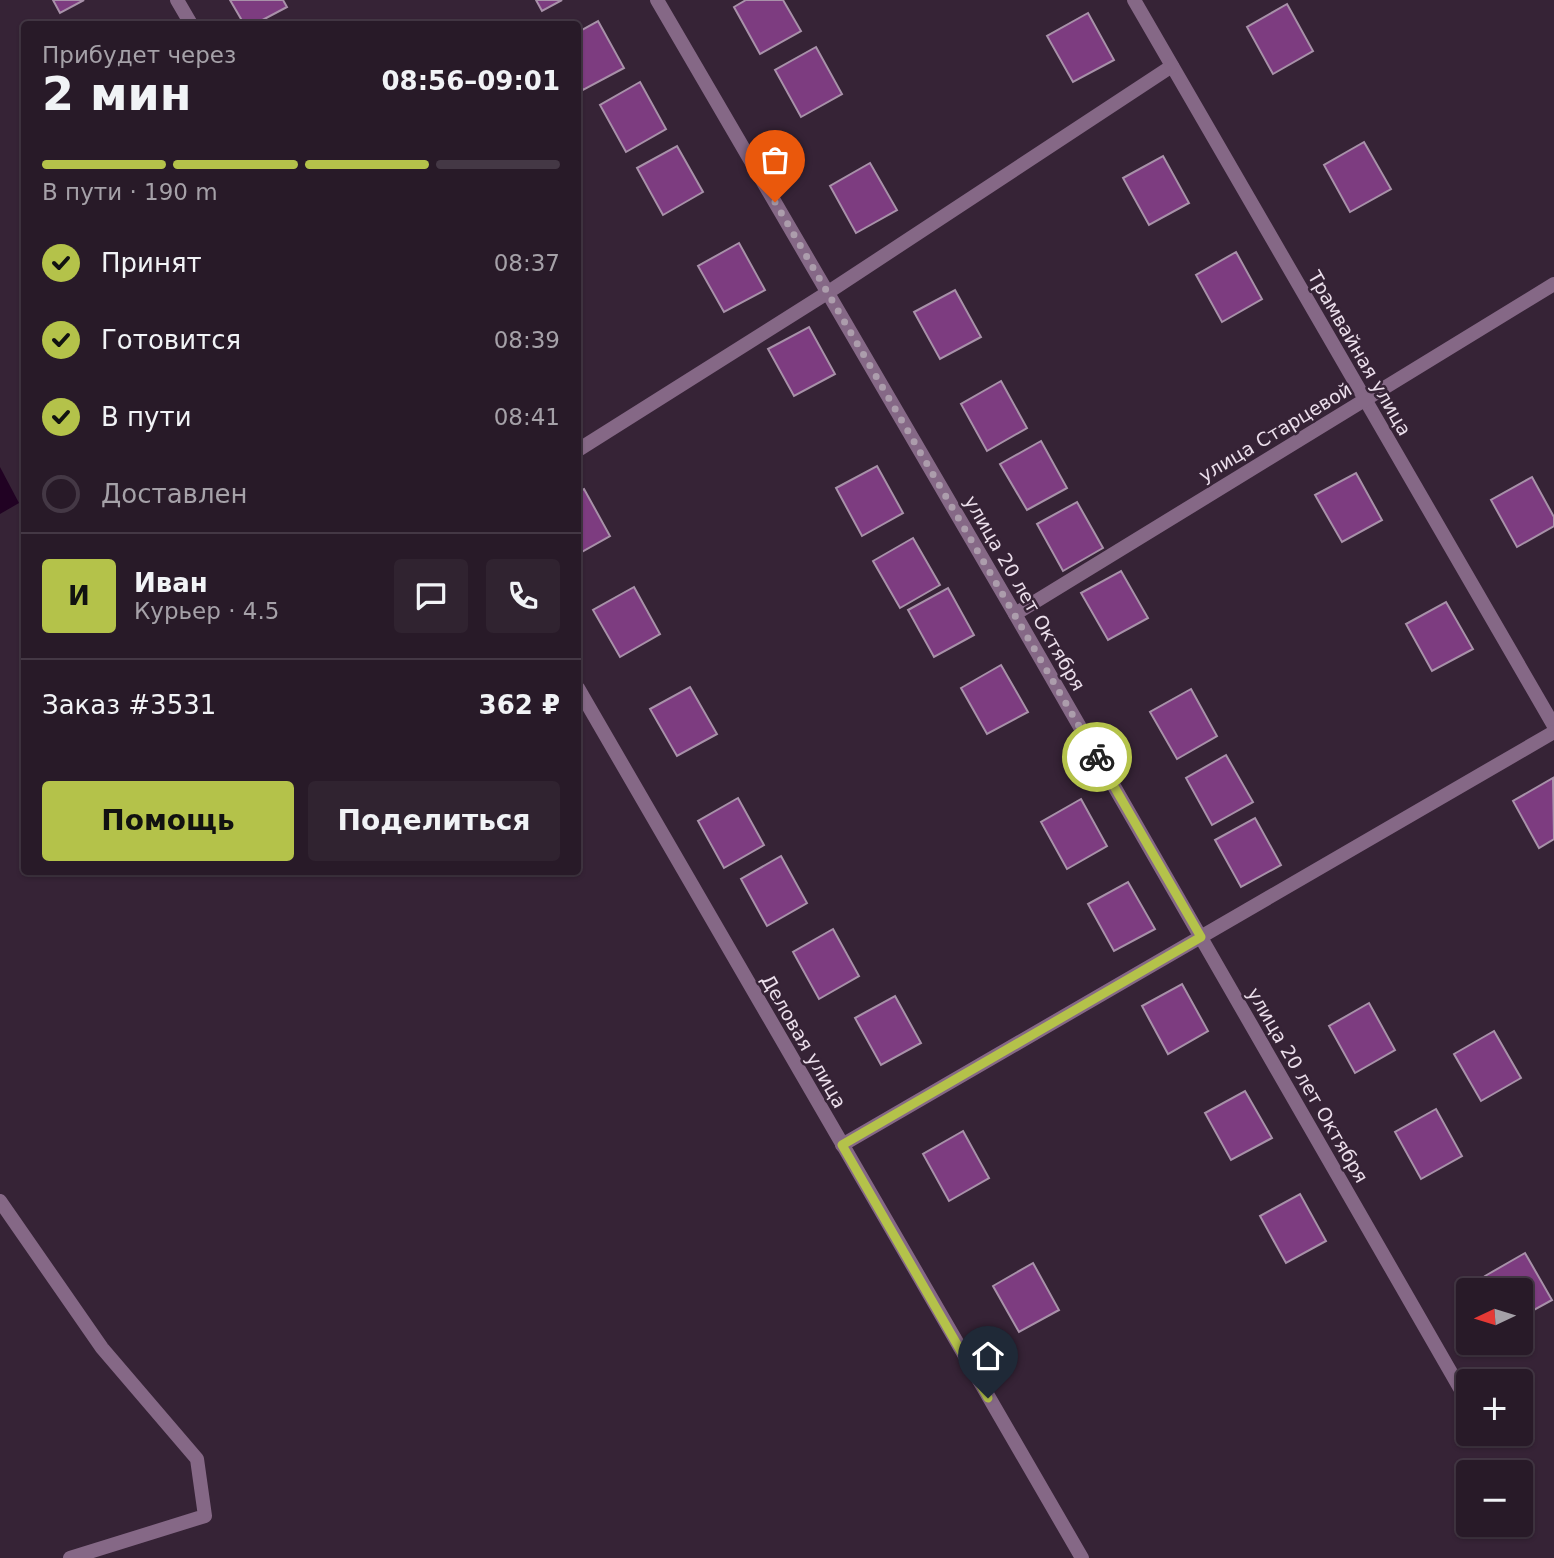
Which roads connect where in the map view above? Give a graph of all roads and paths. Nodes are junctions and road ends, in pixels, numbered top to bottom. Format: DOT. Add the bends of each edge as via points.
graph roads {
  1 [pos="177,0"];
  2 [pos="657,0"];
  3 [pos="1134,0"];
  4 [pos="189,21"];
  5 [pos="1172,66"];
  6 [pos="1554,284"];
  7 [pos="827,293"];
  8 [pos="1365,400"];
  9 [pos="581,448"];
  10 [pos="1015,614"];
  11 [pos="581,693"];
  12 [pos="1554,726"];
  13 [pos="1554,732"];
  14 [pos="1201,937"];
  15 [pos="842,1145"];
  16 [pos="0,1201"];
  17 [pos="1456,1381"];
  18 [pos="70,1558"];
  19 [pos="1082,1558"];
  1 -- 4 [label="street"];
  2 -- 7 [label="street, улица 20 лет Октября"];
  3 -- 5 [label="street, Трамвайная улица"];
  5 -- 7 [label="street"];
  5 -- 8 [label="street, Трамвайная улица"];
  6 -- 8 [label="street, улица Старцевой"];
  7 -- 9 [label="street"];
  7 -- 10 [label="street, улица 20 лет Октября"];
  8 -- 10 [label="street, улица Старцевой"];
  8 -- 12 [label="street, Трамвайная улица"];
  10 -- 14 [label="street, улица 20 лет Октября"];
  11 -- 15 [label="street, Деловая улица"];
  13 -- 14 [label="street"];
  14 -- 15 [label="street"];
  14 -- 17 [label="street, улица 20 лет Октября"];
  15 -- 19 [label="street, Деловая улица"];
  16 -- 18 [label="street" via="103,1348 197,1458 205,1516"];
}
